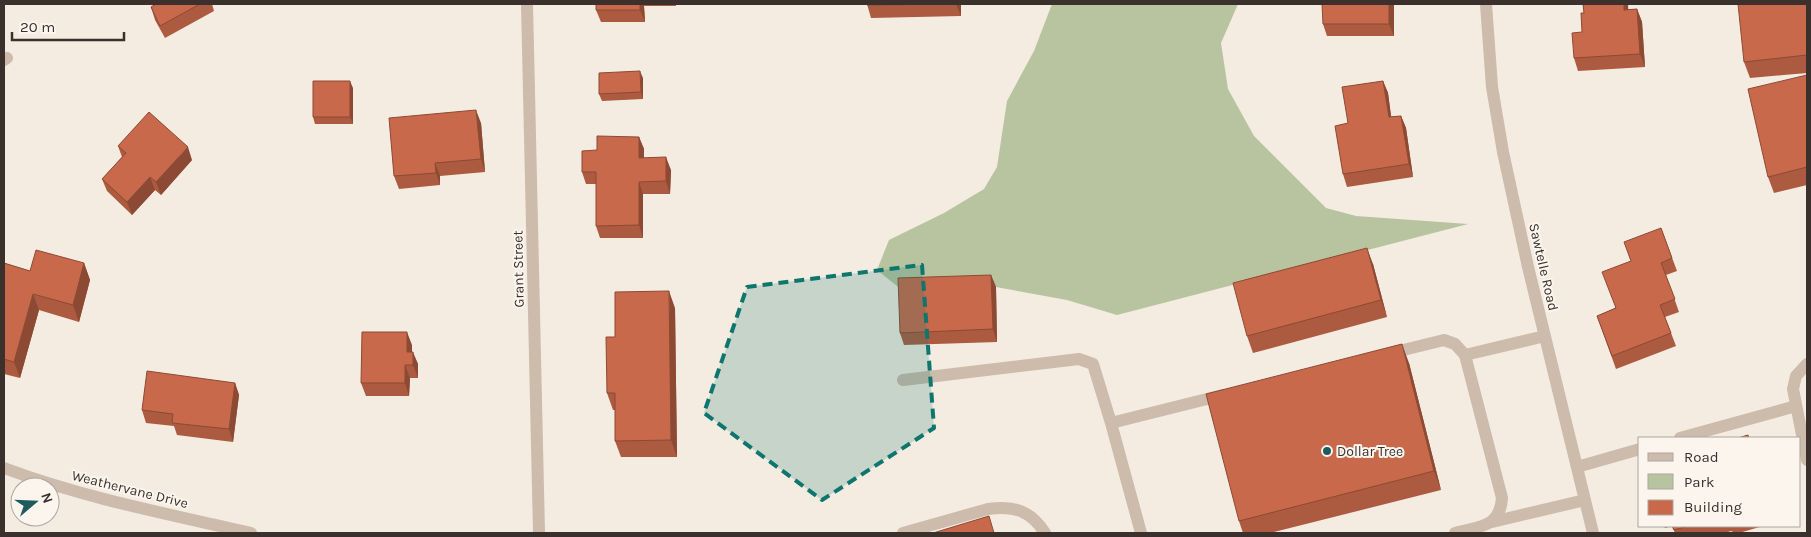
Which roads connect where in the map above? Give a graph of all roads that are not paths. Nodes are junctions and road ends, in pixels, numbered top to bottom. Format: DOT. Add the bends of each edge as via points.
graph roads {
  1 [pos="527,4"];
  2 [pos="1486,4"];
  3 [pos="1545,336"];
  4 [pos="1465,355"];
  5 [pos="1377,357"];
  6 [pos="1807,364"];
  7 [pos="903,380"];
  8 [pos="1234,392"];
  9 [pos="1796,406"];
  10 [pos="1111,423"];
  11 [pos="1684,437"];
  12 [pos="1638,450"];
  13 [pos="1807,460"];
  14 [pos="1577,467"];
  15 [pos="4,468"];
  16 [pos="1585,500"];
  17 [pos="1492,522"];
  18 [pos="252,533"];
  19 [pos="539,533"];
  20 [pos="903,533"];
  21 [pos="1045,533"];
  22 [pos="1141,533"];
  23 [pos="1455,533"];
  24 [pos="1593,533"];
  1 -- 19 [label="street, Grant Street"];
  2 -- 3 [label="street, Sawtelle Road" via="1492,87 1503,152"];
  3 -- 4 [label="street"];
  3 -- 14 [label="street, Sawtelle Road"];
  4 -- 5 [label="street" via="1455,344 1444,340"];
  4 -- 17 [label="street" via="1502,498 1499,514"];
  6 -- 9 [label="street" via="1793,384"];
  7 -- 10 [label="street" via="1078,359 1093,364"];
  8 -- 10 [label="street"];
  9 -- 11 [label="street"];
  9 -- 13 [label="street"];
  10 -- 22 [label="street"];
  12 -- 14 [label="street"];
  14 -- 16 [label="street, Sawtelle Road"];
  15 -- 18 [label="street, Weathervane Drive" via="92,497"];
  16 -- 17 [label="street"];
  16 -- 24 [label="street, Sawtelle Road"];
  17 -- 23 [label="street"];
  20 -- 21 [label="street" via="1002,507 1028,514"];
}
